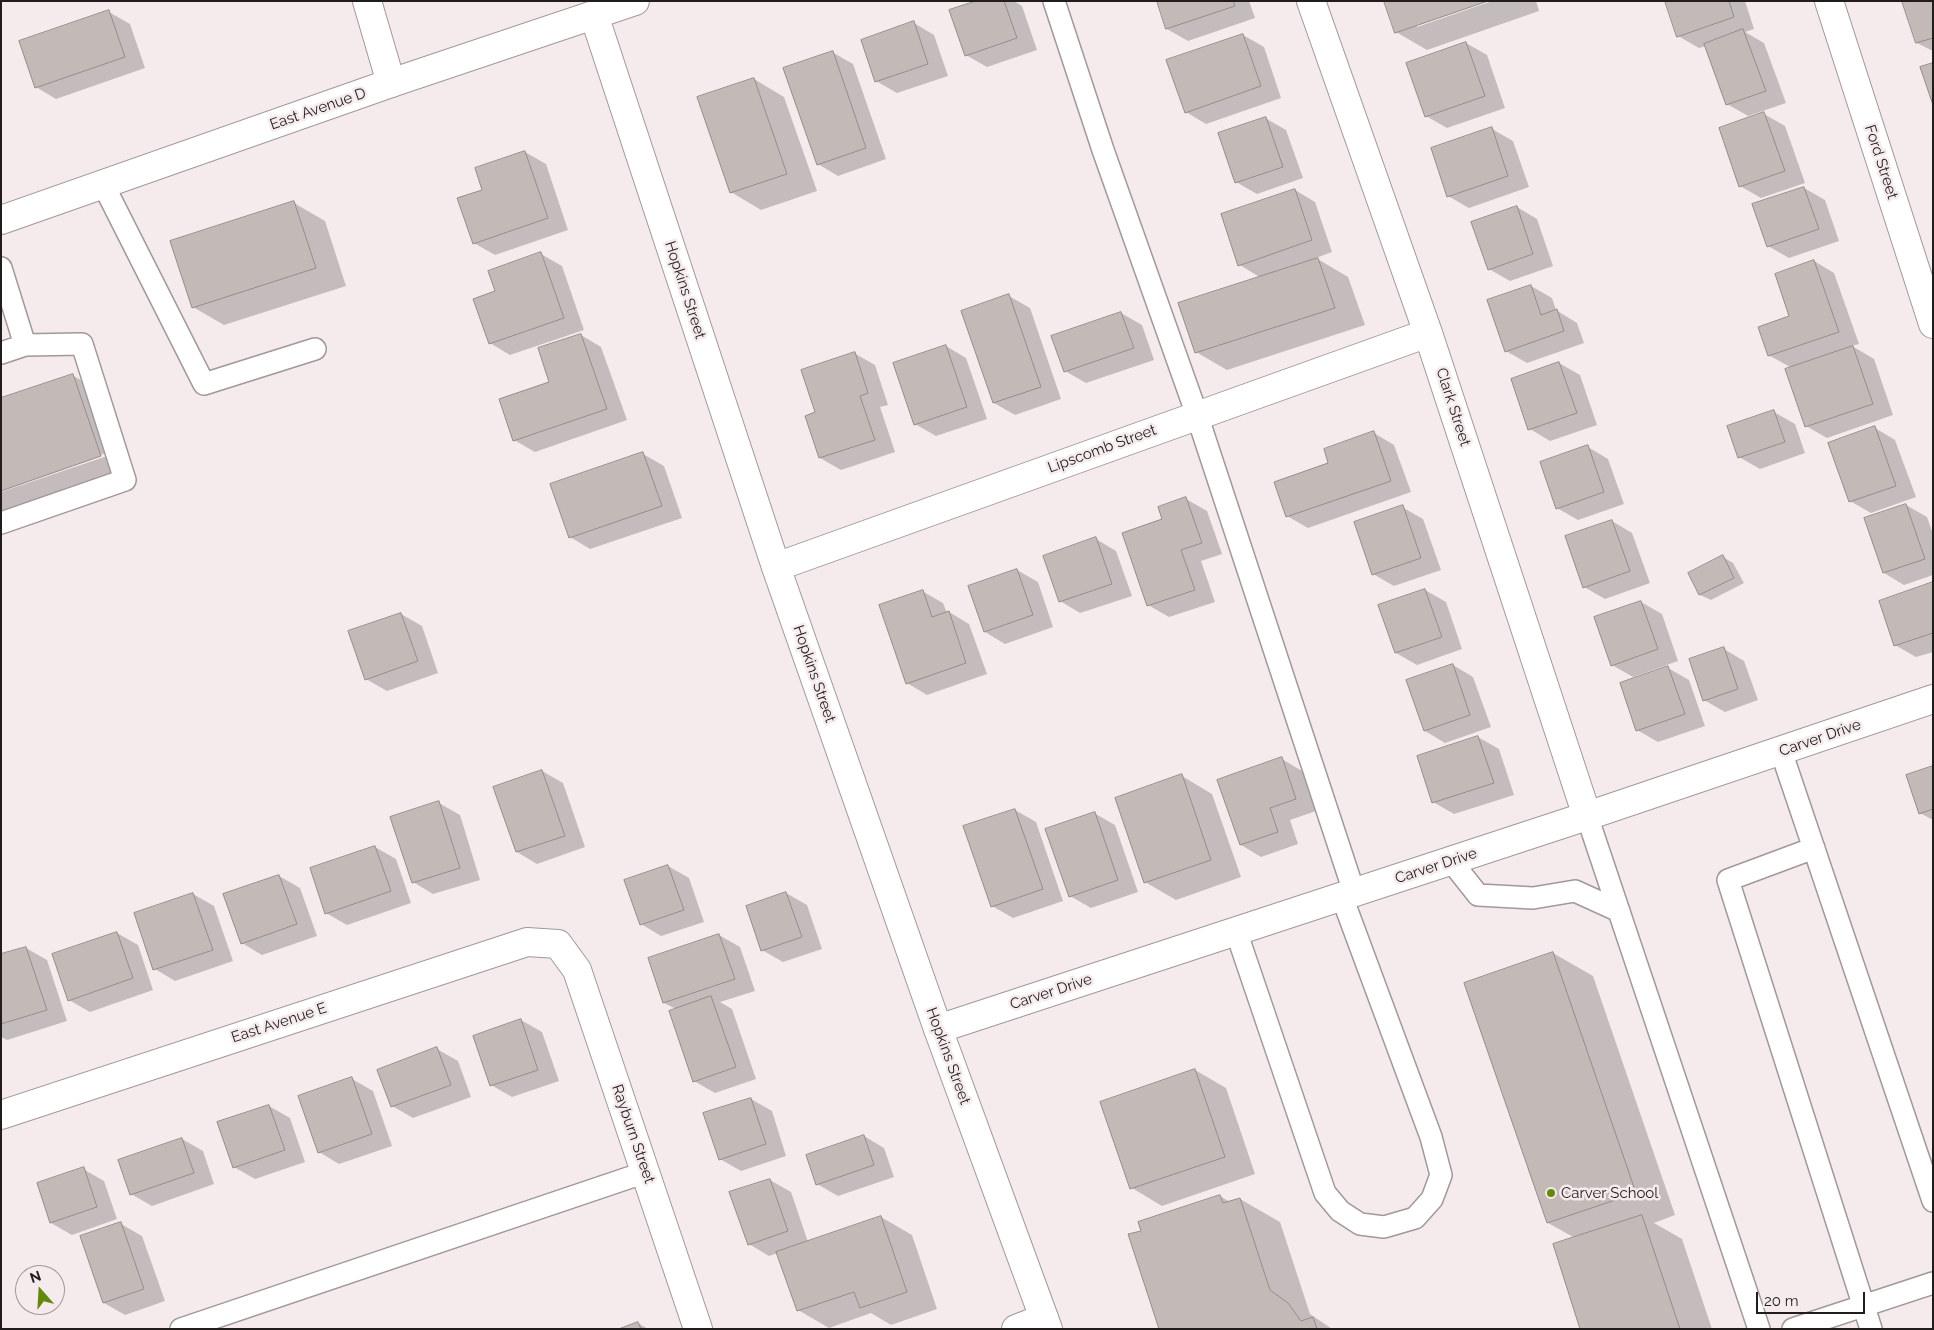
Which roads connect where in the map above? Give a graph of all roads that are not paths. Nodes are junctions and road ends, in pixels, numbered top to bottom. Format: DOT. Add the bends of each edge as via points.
graph roads {
  1 [pos="367,1"];
  2 [pos="635,1"];
  3 [pos="1054,1"];
  4 [pos="1311,1"];
  5 [pos="1829,1"];
  6 [pos="594,15"];
  7 [pos="391,83"];
  8 [pos="103,184"];
  9 [pos="1,220"];
  10 [pos="1,268"];
  11 [pos="1933,324"];
  12 [pos="1428,332"];
  13 [pos="25,346"];
  14 [pos="315,349"];
  15 [pos="1,354"];
  16 [pos="1197,415"];
  17 [pos="1,523"];
  18 [pos="776,567"];
  19 [pos="1933,700"];
  20 [pos="1780,751"];
  21 [pos="1587,816"];
  22 [pos="1814,848"];
  23 [pos="1451,861"];
  24 [pos="1348,895"];
  25 [pos="1619,912"];
  26 [pos="1236,931"];
  27 [pos="558,944"];
  28 [pos="938,1030"];
  29 [pos="1,1115"];
  30 [pos="646,1172"];
  31 [pos="1933,1201"];
  32 [pos="1933,1283"];
  33 [pos="1864,1307"];
  34 [pos="1046,1324"];
  35 [pos="181,1329"];
  36 [pos="698,1329"];
  37 [pos="1016,1329"];
  38 [pos="1759,1329"];
  39 [pos="1793,1329"];
  40 [pos="1872,1329"];
  1 -- 7 [label="street"];
  2 -- 6 [label="street, East Avenue D"];
  3 -- 16 [label="lane"];
  4 -- 12 [label="street, Clark Street"];
  5 -- 11 [label="street, Ford Street"];
  6 -- 7 [label="street, East Avenue D"];
  6 -- 18 [label="street, Hopkins Street"];
  7 -- 8 [label="street, East Avenue D"];
  8 -- 9 [label="street, East Avenue D"];
  8 -- 14 [label="lane" via="204,384"];
  10 -- 13 [label="lane"];
  12 -- 16 [label="street, Lipscomb Street"];
  12 -- 21 [label="street, Clark Street"];
  13 -- 15 [label="lane"];
  13 -- 17 [label="lane" via="82,344 125,480"];
  16 -- 18 [label="street, Lipscomb Street"];
  16 -- 24 [label="lane"];
  18 -- 28 [label="street, Hopkins Street"];
  19 -- 20 [label="street, Carver Drive"];
  20 -- 21 [label="street, Carver Drive"];
  20 -- 22 [label="lane"];
  21 -- 23 [label="street, Carver Drive"];
  21 -- 25 [label="lane"];
  22 -- 31 [label="lane"];
  22 -- 33 [label="lane" via="1728,880"];
  23 -- 24 [label="street, Carver Drive"];
  23 -- 25 [label="lane" via="1478,895 1533,898 1575,891"];
  24 -- 26 [label="street, Carver Drive"];
  24 -- 26 [label="lane" via="1431,1136 1441,1175 1432,1199 1415,1218 1384,1227 1360,1224 1340,1211 1325,1194"];
  25 -- 38 [label="lane"];
  26 -- 28 [label="street, Carver Drive"];
  27 -- 29 [label="street, East Avenue E" via="527,942"];
  27 -- 30 [label="street, Rayburn Street" via="577,970"];
  28 -- 34 [label="street, Hopkins Street"];
  30 -- 35 [label="lane"];
  30 -- 36 [label="street, Rayburn Street"];
  32 -- 33 [label="lane"];
  33 -- 39 [label="lane"];
  33 -- 40 [label="lane"];
  34 -- 37 [label="street"];
}
